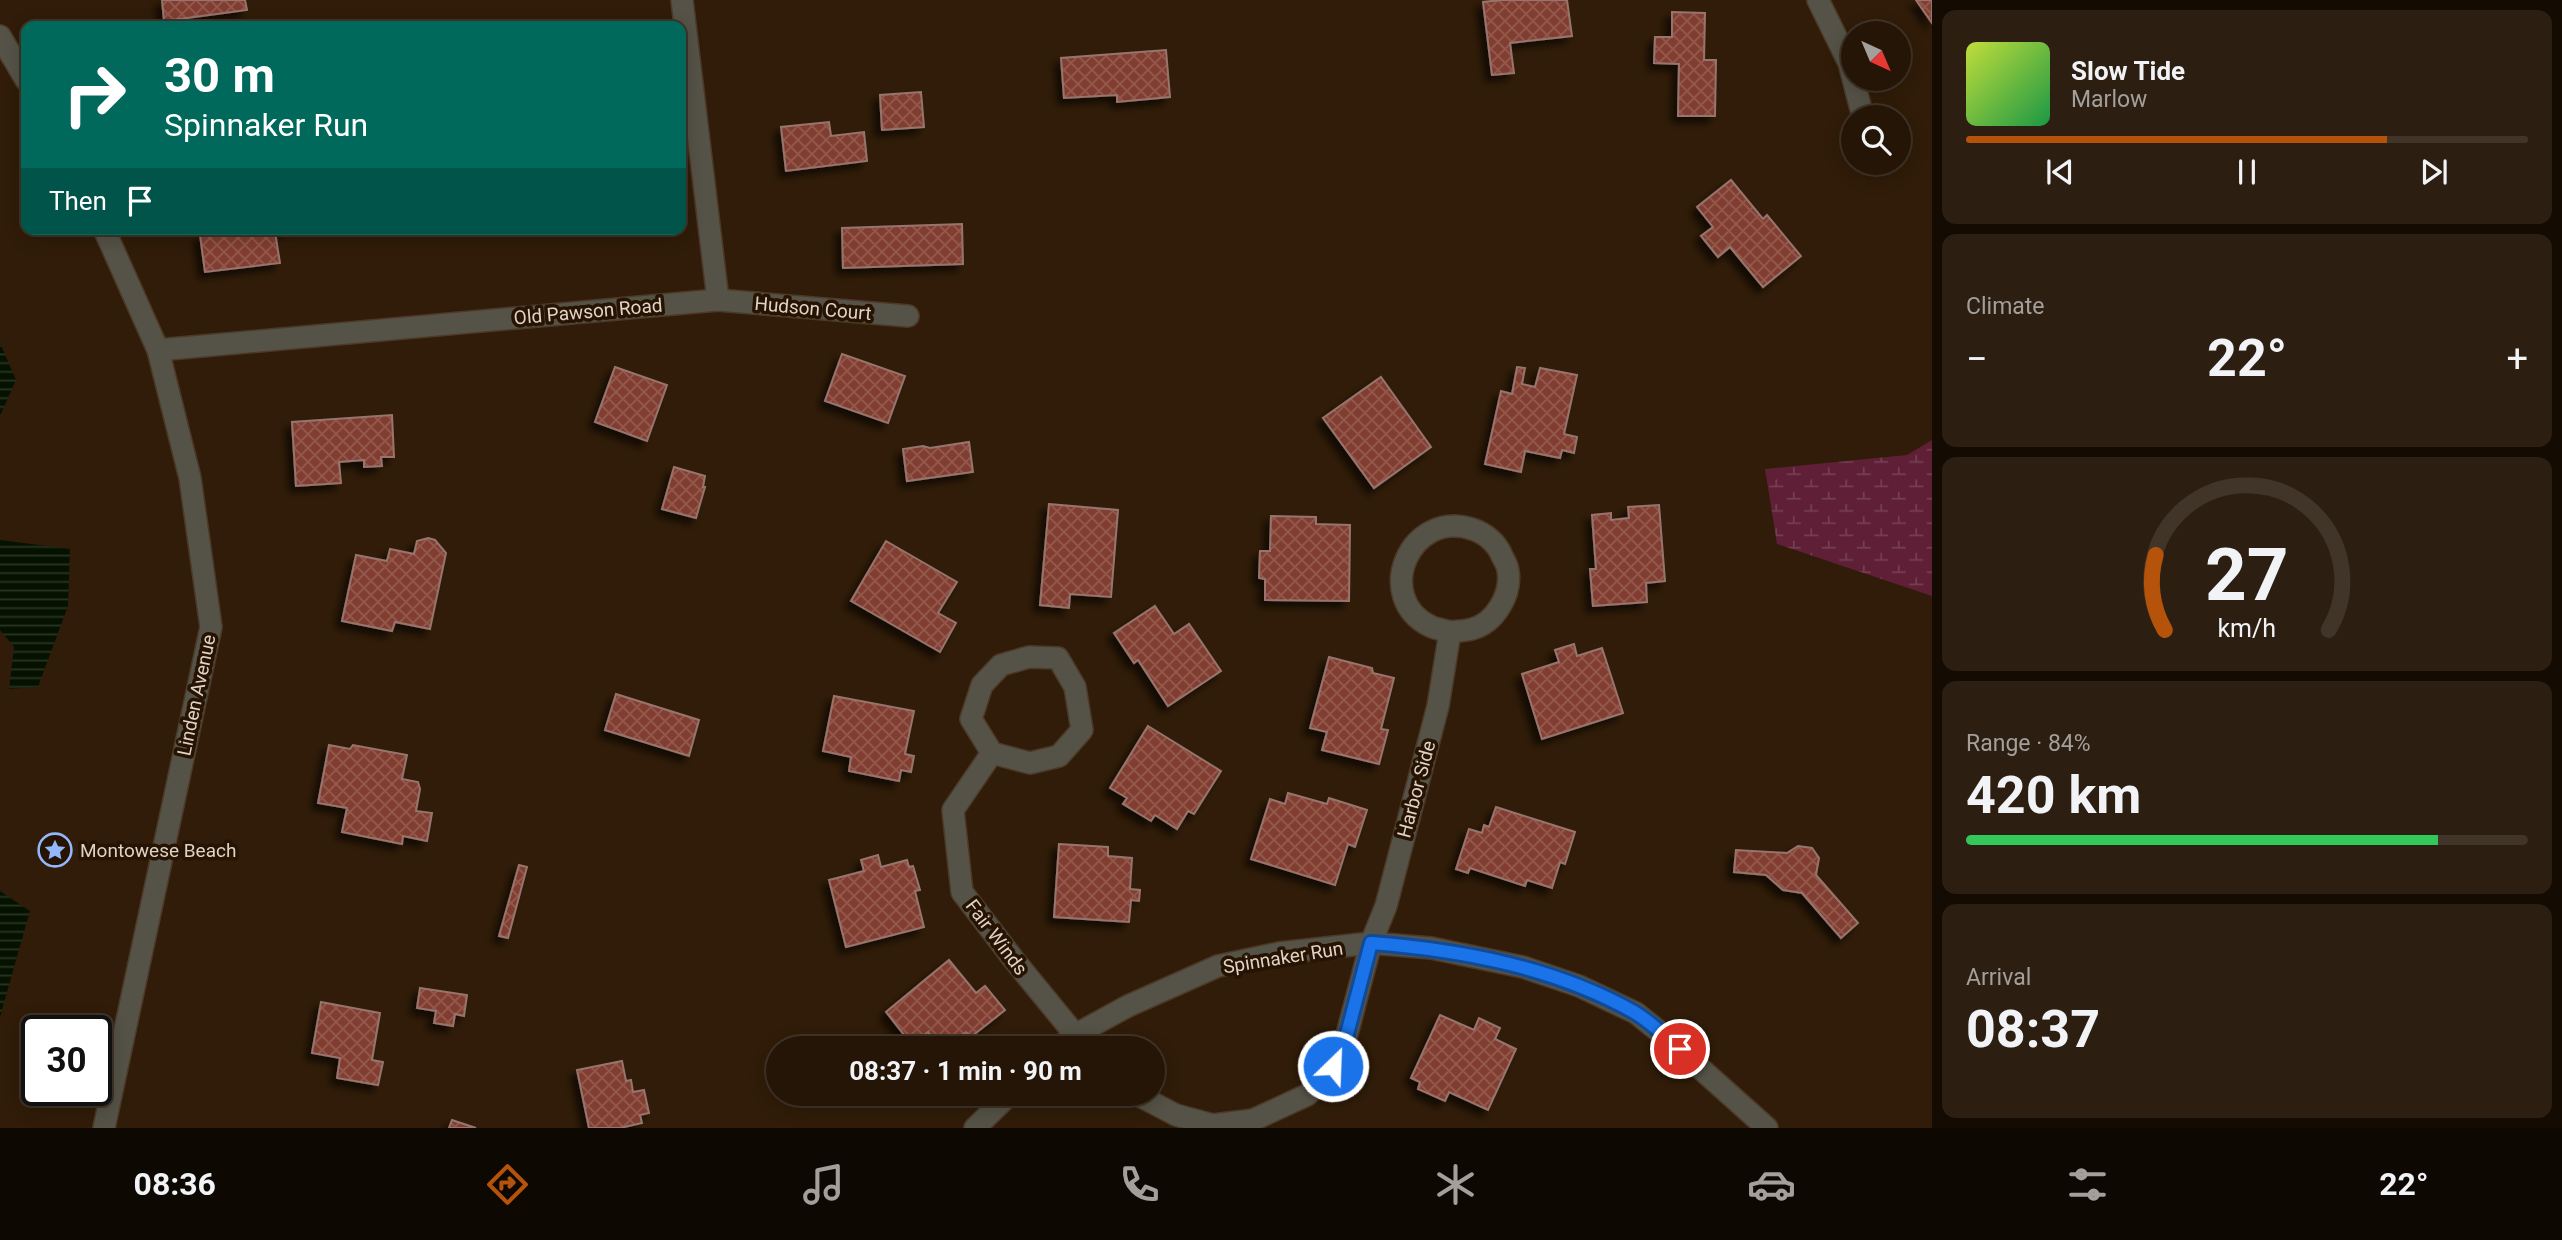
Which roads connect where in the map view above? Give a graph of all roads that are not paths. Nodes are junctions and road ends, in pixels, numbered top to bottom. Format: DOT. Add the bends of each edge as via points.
graph roads {
  1 [pos="682,0"];
  2 [pos="1818,0"];
  3 [pos="685,21"];
  4 [pos="686,33"];
  5 [pos="0,36"];
  6 [pos="21,72"];
  7 [pos="1860,105"];
  8 [pos="107,235"];
  9 [pos="718,300"];
  10 [pos="908,316"];
  11 [pos="158,350"];
  12 [pos="1451,632"];
  13 [pos="992,753"];
  14 [pos="1371,943"];
  15 [pos="1067,1036"];
  16 [pos="1085,1036"];
  17 [pos="998,1106"];
  18 [pos="1159,1106"];
  19 [pos="104,1128"];
  20 [pos="975,1128"];
  21 [pos="1767,1128"];
  1 -- 3 [label="street"];
  2 -- 7 [label="street" via="1849,63"];
  4 -- 9 [label="street"];
  5 -- 6 [label="street"];
  8 -- 11 [label="street, Linden Avenue"];
  9 -- 10 [label="street, Hudson Court"];
  9 -- 11 [label="street, Old Pawson Road"];
  11 -- 19 [label="street, Linden Avenue" via="190,478 211,627"];
  12 -- 12 [label="street" via="1474,629 1494,615 1506,594 1508,571 1500,548 1482,532 1459,525 1436,528 1415,541 1402,572 1403,594 1413,613 1430,626"];
  12 -- 14 [label="street, Harbor Side" via="1435,720 1386,906"];
  13 -- 13 [label="street" via="971,719 982,685 1001,665 1029,657 1058,658 1075,687 1082,730 1059,756 1030,763"];
  13 -- 15 [label="street, Fair Winds" via="953,810 962,891"];
  14 -- 16 [label="street, Spinnaker Run" via="1279,953 1218,966 1128,1006"];
  14 -- 18 [label="street, Harbor Side" via="1342,1053 1307,1095 1253,1120 1213,1125"];
  14 -- 21 [label="street, Spinnaker Run" via="1431,948 1522,967 1579,986 1636,1013"];
  17 -- 20 [label="street"];
}
